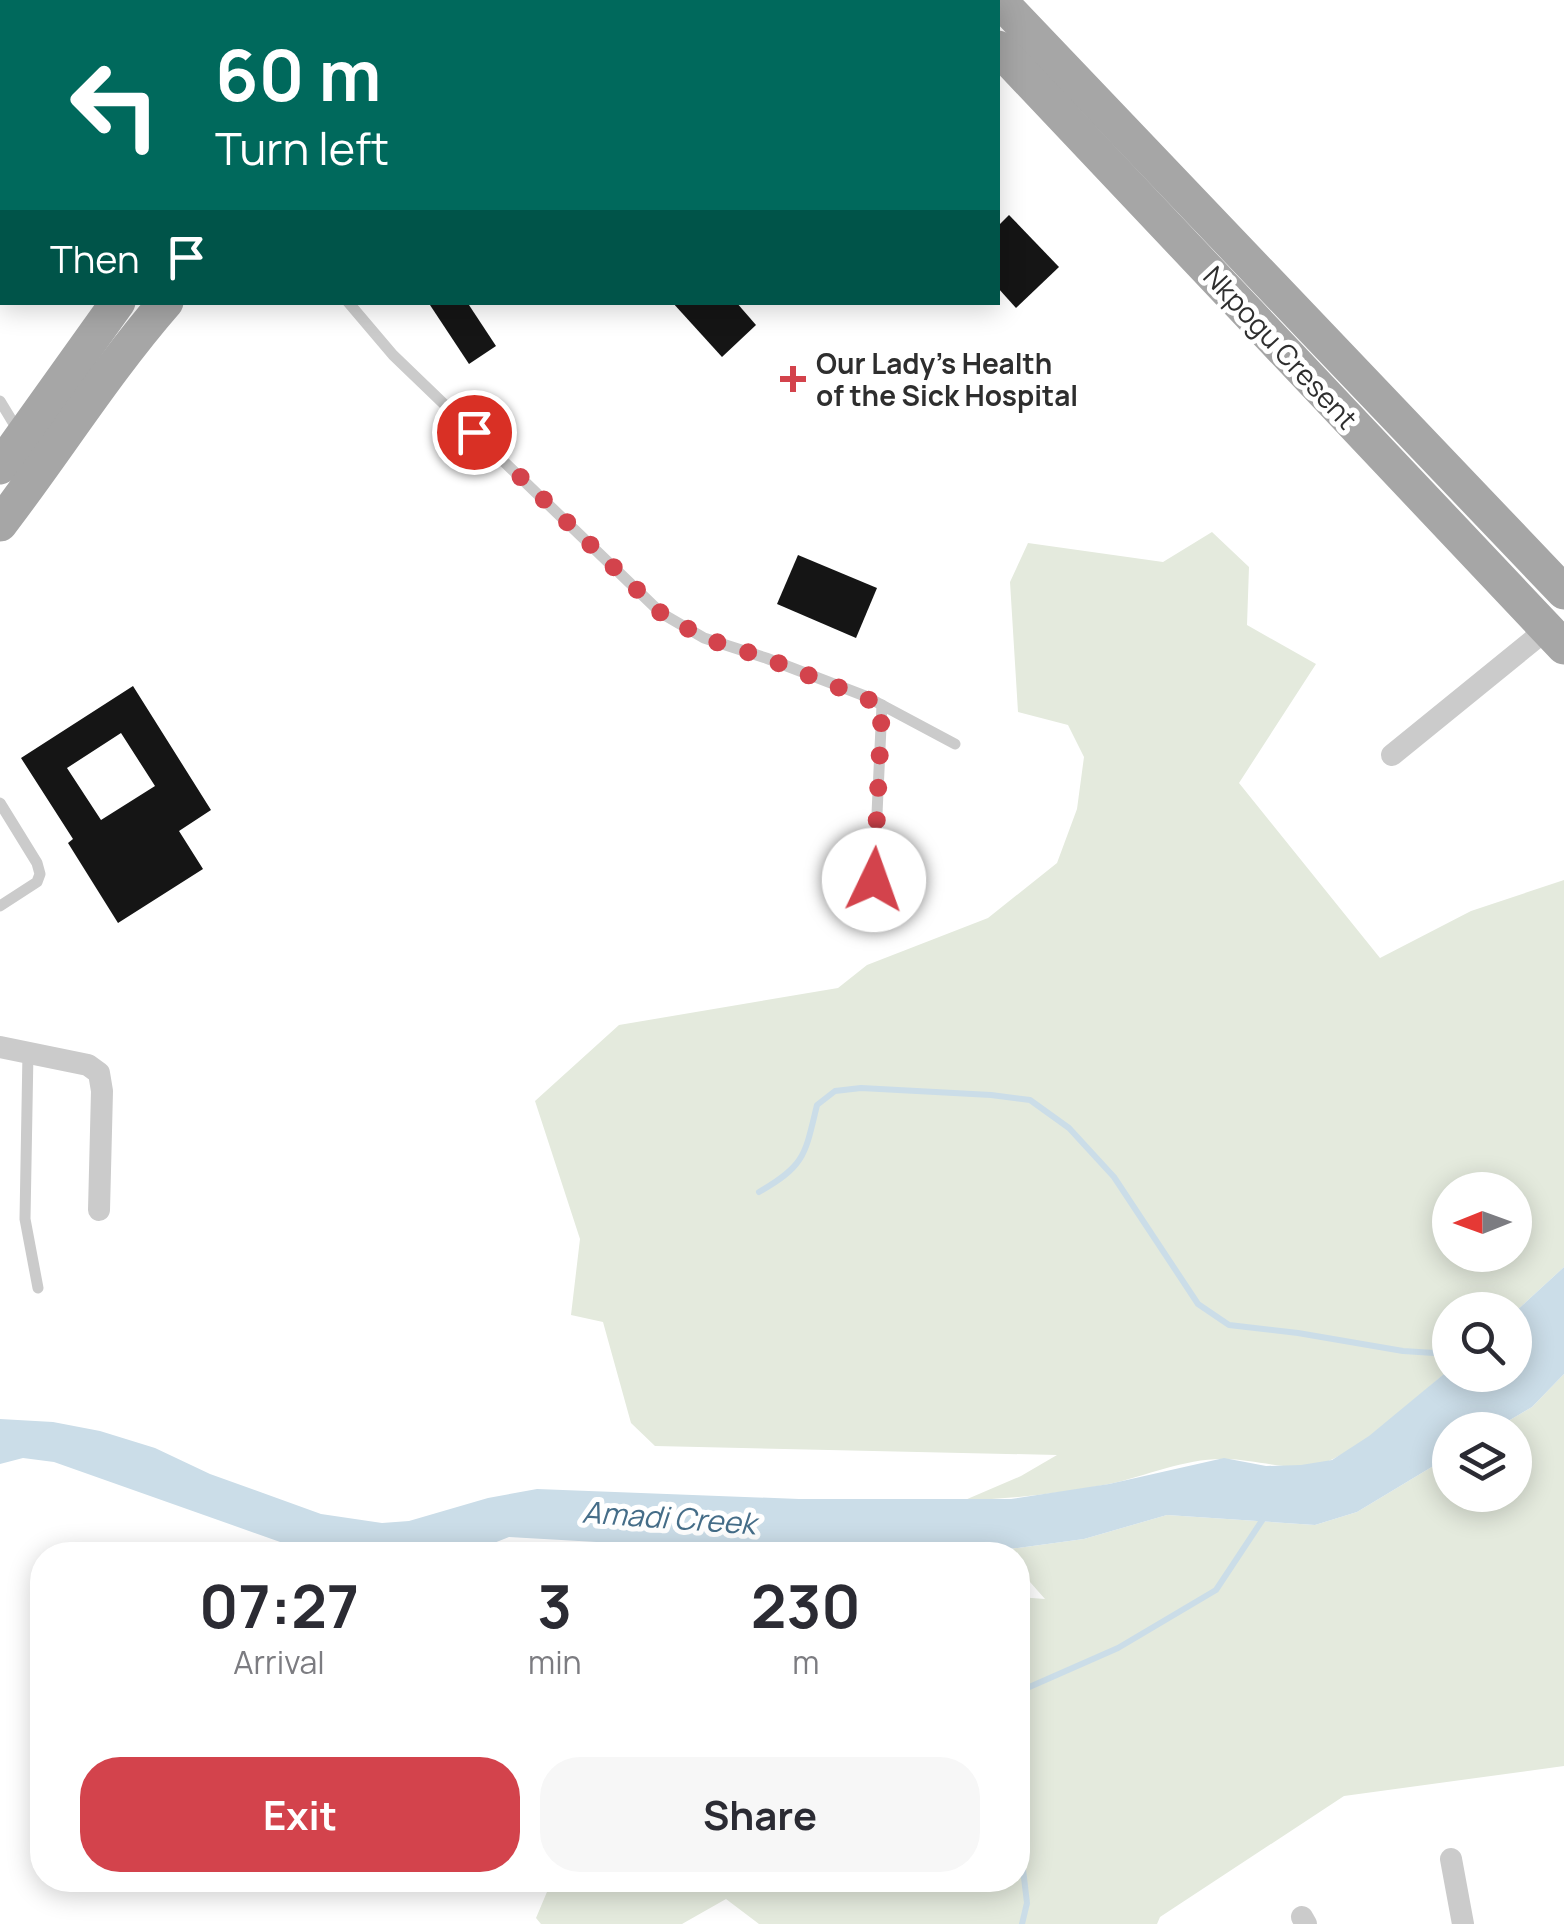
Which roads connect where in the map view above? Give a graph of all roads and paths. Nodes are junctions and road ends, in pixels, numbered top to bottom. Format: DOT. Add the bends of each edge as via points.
graph roads {
  1 [pos="1000,1"];
  2 [pos="1000,50"];
  3 [pos="116,305"];
  4 [pos="164,305"];
  5 [pos="351,305"];
  6 [pos="0,402"];
  7 [pos="22,437"];
  8 [pos="0,467"];
  9 [pos="0,524"];
  10 [pos="1564,592"];
  11 [pos="1556,638"];
  12 [pos="882,705"];
  13 [pos="955,744"];
  14 [pos="1392,755"];
  15 [pos="0,803"];
  16 [pos="874,880"];
  17 [pos="0,906"];
  18 [pos="0,1046"];
  19 [pos="28,1052"];
  20 [pos="99,1210"];
  21 [pos="38,1288"];
  22 [pos="1451,1859"];
  23 [pos="1463,1924"];
  1 -- 10 [label="main road, Nkpogu Cresent"];
  2 -- 11 [label="main road, Nkpogu Cresent"];
  3 -- 7 [label="main road"];
  4 -- 9 [label="main road"];
  5 -- 12 [label="lane" via="661,613 704,638"];
  6 -- 7 [label="lane"];
  7 -- 8 [label="main road"];
  11 -- 14 [label="street"];
  12 -- 13 [label="lane"];
  12 -- 16 [label="lane"];
  15 -- 17 [label="lane" via="40,874"];
  18 -- 19 [label="street"];
  19 -- 20 [label="street" via="99,1073"];
  19 -- 21 [label="lane" via="25,1219"];
  22 -- 23 [label="street"];
}
